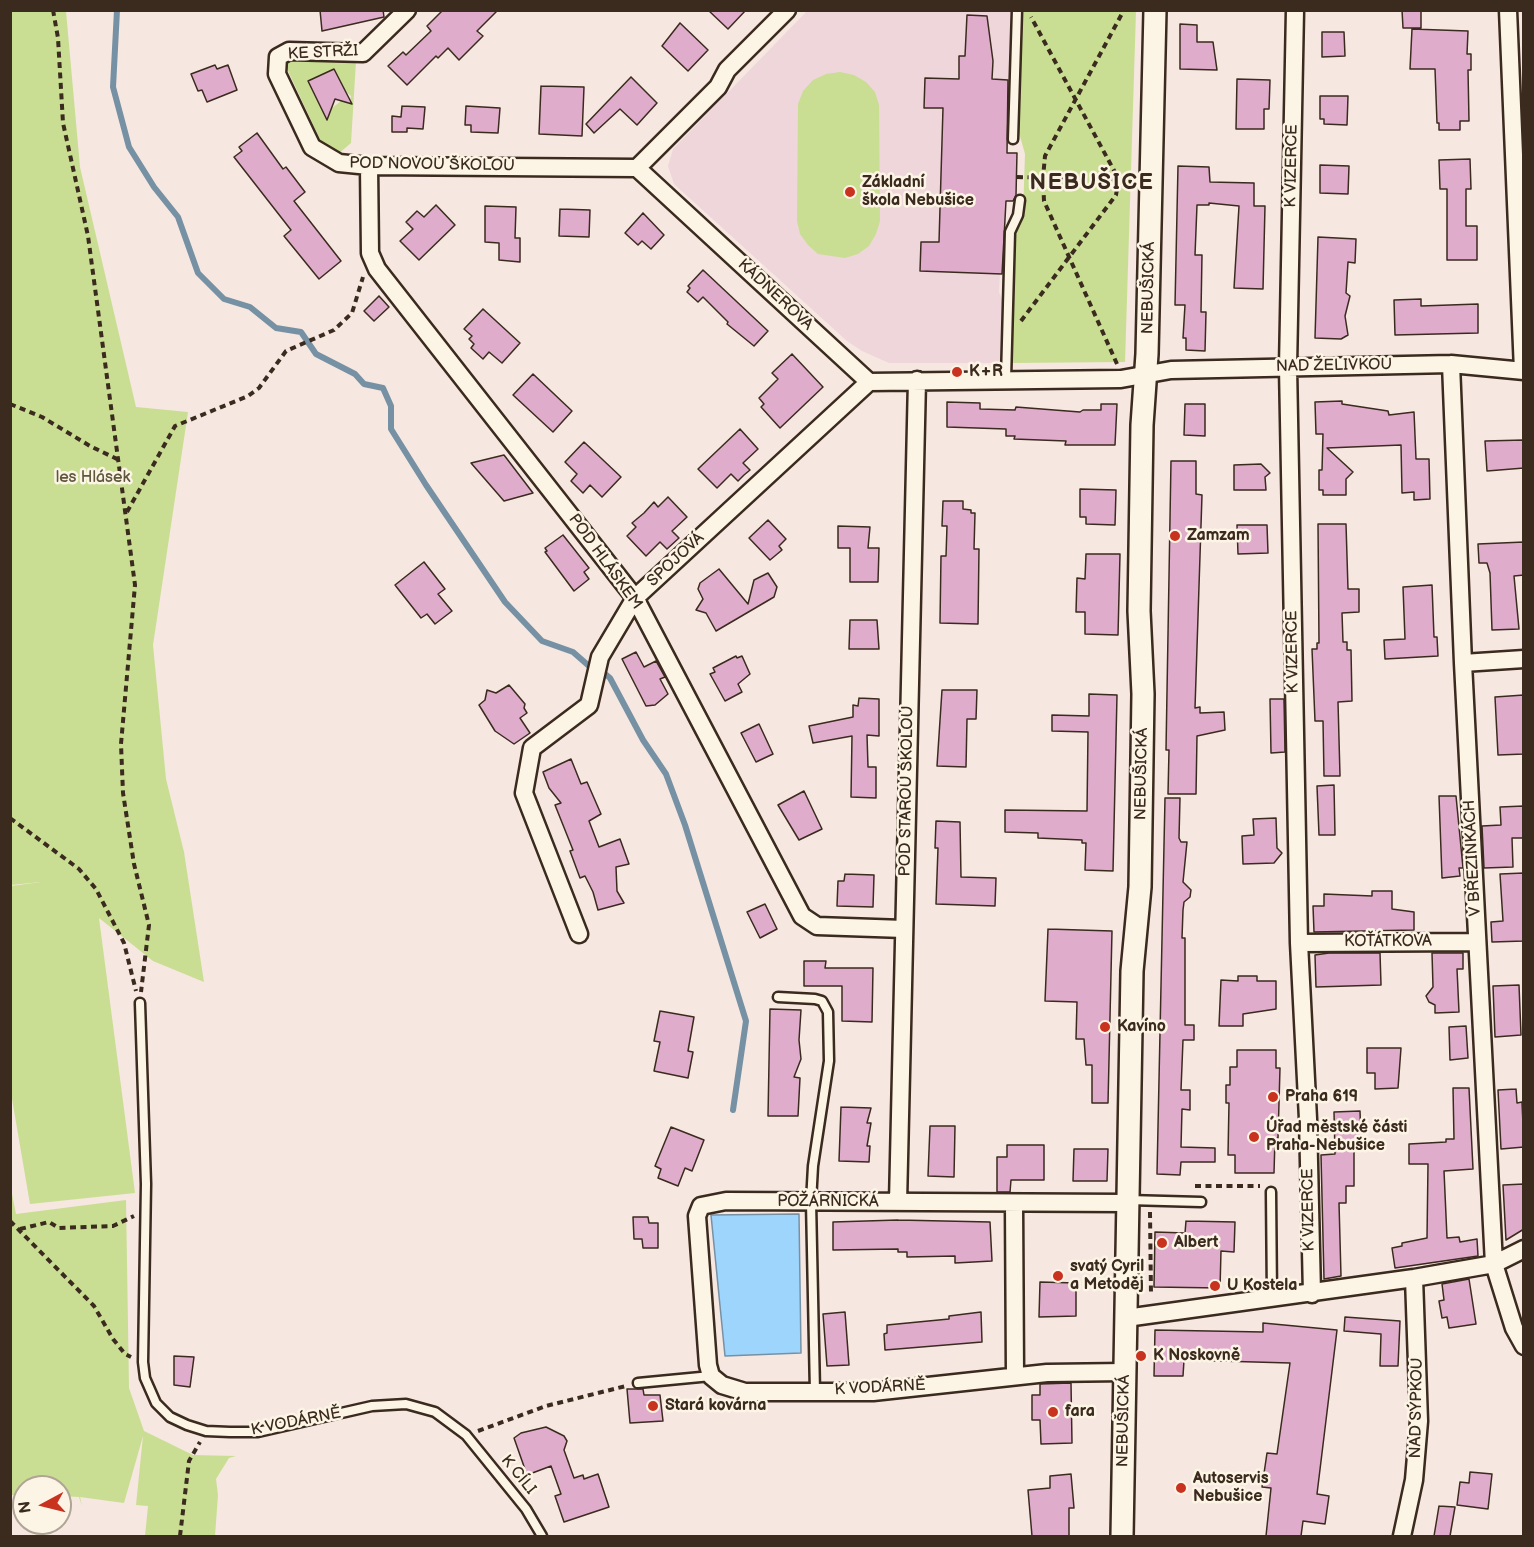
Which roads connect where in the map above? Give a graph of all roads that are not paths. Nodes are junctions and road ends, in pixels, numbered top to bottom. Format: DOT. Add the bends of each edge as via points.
graph roads {
  1 [pos="407,10"];
  2 [pos="787,10"];
  3 [pos="1017,10"];
  4 [pos="1155,10"];
  5 [pos="1295,10"];
  6 [pos="1508,10"];
  7 [pos="277,74"];
  8 [pos="1013,139"];
  9 [pos="369,166"];
  10 [pos="638,168"];
  11 [pos="1020,200"];
  12 [pos="1451,364"];
  13 [pos="1288,367"];
  14 [pos="1523,371"];
  15 [pos="1145,375"];
  16 [pos="1006,379"];
  17 [pos="917,380"];
  18 [pos="869,382"];
  19 [pos="635,598"];
  20 [pos="1524,659"];
  21 [pos="1462,663"];
  22 [pos="904,929"];
  23 [pos="579,934"];
  24 [pos="1477,942"];
  25 [pos="1299,943"];
  26 [pos="778,997"];
  27 [pos="140,1004"];
  28 [pos="1271,1192"];
  29 [pos="811,1202"];
  30 [pos="898,1202"];
  31 [pos="1127,1202"];
  32 [pos="1201,1202"];
  33 [pos="1014,1203"];
  34 [pos="1524,1250"];
  35 [pos="1494,1264"];
  36 [pos="1414,1278"];
  37 [pos="1312,1294"];
  38 [pos="1272,1299"];
  39 [pos="1126,1318"];
  40 [pos="1524,1346"];
  41 [pos="1125,1372"];
  42 [pos="711,1376"];
  43 [pos="1015,1376"];
  44 [pos="638,1383"];
  45 [pos="815,1392"];
  46 [pos="466,1436"];
  47 [pos="542,1536"];
  48 [pos="1122,1536"];
  49 [pos="1402,1536"];
  1 -- 7 [label="street, KE STRŽI" via="363,53 289,51 278,57"];
  2 -- 10 [label="street"];
  3 -- 8 [label="lane"];
  4 -- 15 [label="street, NEBUŠICKÁ"];
  5 -- 13 [label="street, K VIZERCE"];
  6 -- 14 [label="street"];
  7 -- 9 [label="street, POD NOVOU ŠKOLOU" via="312,147 339,163"];
  9 -- 10 [label="street, POD NOVOU ŠKOLOU"];
  9 -- 19 [label="street, POD HLÁSKEM" via="370,253 377,269"];
  10 -- 18 [label="street, KÁDNEROVA"];
  11 -- 16 [label="lane" via="1010,232"];
  12 -- 13 [label="street, NAD ŽELIVKOU"];
  12 -- 14 [label="street, NAD ŽELIVKOU"];
  12 -- 21 [label="street, V BŘEZINKÁCH"];
  13 -- 15 [label="street, NAD ŽELIVKOU" via="1171,370"];
  13 -- 25 [label="street, K VIZERCE"];
  15 -- 16 [label="street" via="1121,379"];
  15 -- 31 [label="street, NEBUŠICKÁ" via="1138,610 1143,694 1140,875 1132,971"];
  16 -- 17 [label="street"];
  17 -- 18 [label="street"];
  17 -- 22 [label="street, POD STAROU ŠKOLOU"];
  18 -- 19 [label="street, SPOJOVÁ"];
  19 -- 22 [label="street, POD HLÁSKEM" via="802,916 817,926"];
  19 -- 23 [label="street, SPOJOVÁ" via="600,657 589,705 532,748 524,793"];
  20 -- 21 [label="street"];
  21 -- 24 [label="street, V BŘEZINKÁCH"];
  22 -- 30 [label="street, POD STAROU ŠKOLOU"];
  24 -- 25 [label="street, KOŤÁTKOVA"];
  24 -- 35 [label="street, V BŘEZINKÁCH"];
  25 -- 37 [label="street, K VIZERCE"];
  26 -- 29 [label="lane" via="822,1001 828,1012 829,1061"];
  27 -- 46 [label="lane, K VODÁRNĚ" via="145,1211 143,1362 156,1403 170,1417 206,1431 258,1432 372,1406 406,1404 435,1412"];
  28 -- 38 [label="lane"];
  29 -- 30 [label="street, POŽÁRNICKÁ"];
  29 -- 42 [label="street, POŽÁRNICKÁ" via="726,1201 701,1206 697,1216"];
  29 -- 45 [label="lane"];
  30 -- 33 [label="street, POŽÁRNICKÁ"];
  31 -- 32 [label="lane"];
  31 -- 33 [label="street, POŽÁRNICKÁ"];
  31 -- 39 [label="street, NEBUŠICKÁ"];
  33 -- 43 [label="street"];
  34 -- 35 [label="street"];
  35 -- 36 [label="street"];
  35 -- 40 [label="street, V BŘEZINKÁCH" via="1514,1329"];
  36 -- 37 [label="street"];
  36 -- 49 [label="street, NAD SÝPKOU" via="1419,1421 1414,1480"];
  37 -- 38 [label="street"];
  38 -- 39 [label="street"];
  39 -- 41 [label="street, NEBUŠICKÁ"];
  41 -- 43 [label="street, K VODÁRNĚ"];
  41 -- 48 [label="street, NEBUŠICKÁ"];
  42 -- 44 [label="lane"];
  42 -- 45 [label="street, K VODÁRNĚ" via="722,1385 745,1392"];
  43 -- 45 [label="street, K VODÁRNĚ" via="873,1392"];
  46 -- 47 [label="lane, K CÍLI" via="526,1509"];
}
